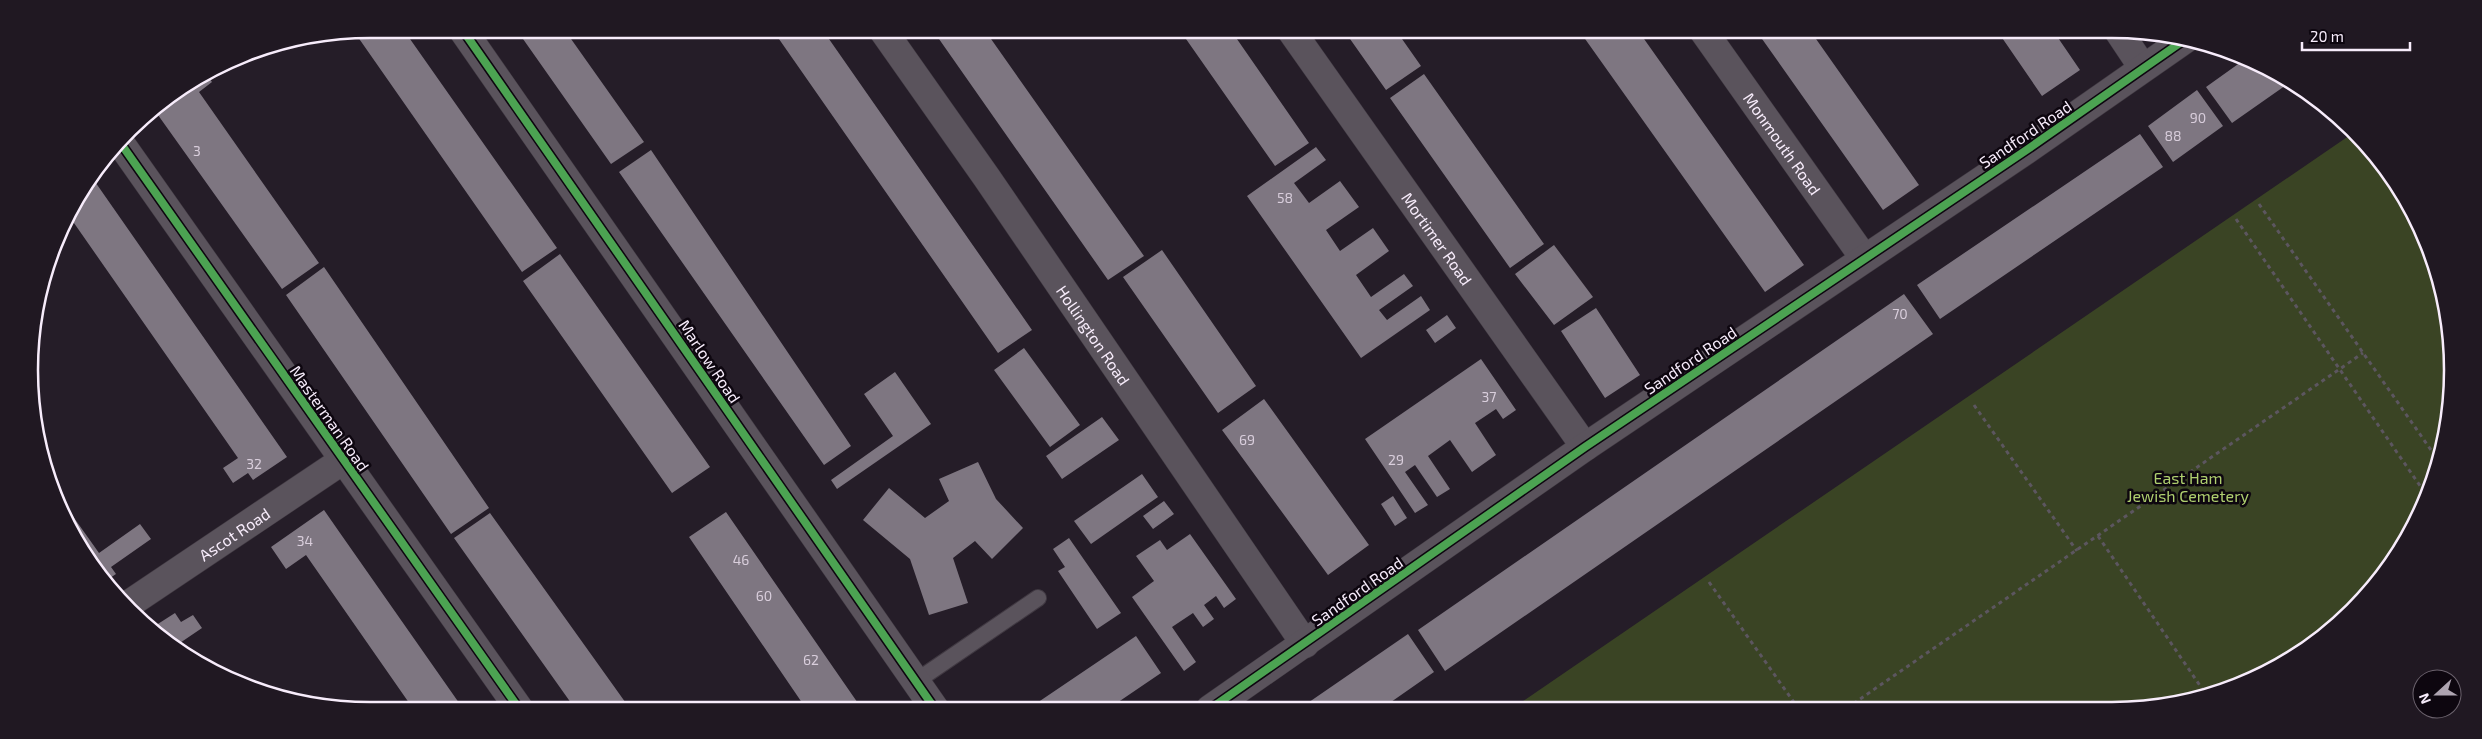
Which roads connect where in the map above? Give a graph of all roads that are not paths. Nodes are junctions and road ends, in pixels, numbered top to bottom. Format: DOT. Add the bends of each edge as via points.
graph roads {
  1 [pos="468,38"];
  2 [pos="888,38"];
  3 [pos="1296,38"];
  4 [pos="1708,38"];
  5 [pos="2123,38"];
  6 [pos="2178,44"];
  7 [pos="2143,68"];
  8 [pos="123,147"];
  9 [pos="1864,258"];
  10 [pos="1585,447"];
  11 [pos="342,461"];
  12 [pos="1038,598"];
  13 [pos="133,602"];
  14 [pos="1305,644"];
  15 [pos="915,682"];
  16 [pos="514,702"];
  17 [pos="930,702"];
  18 [pos="1220,702"];
  1 -- 15 [label="street, Marlow Road"];
  2 -- 14 [label="street, Hollington Road"];
  3 -- 10 [label="street, Mortimer Road"];
  4 -- 9 [label="street, Monmouth Road"];
  5 -- 7 [label="street"];
  6 -- 7 [label="street, Sandford Road"];
  7 -- 9 [label="street, Sandford Road"];
  8 -- 11 [label="street, Masterman Road"];
  9 -- 10 [label="street, Sandford Road"];
  10 -- 14 [label="street, Sandford Road"];
  11 -- 13 [label="street, Ascot Road"];
  11 -- 16 [label="street, Masterman Road"];
  12 -- 15 [label="lane"];
  14 -- 18 [label="street, Sandford Road"];
  15 -- 17 [label="street, Marlow Road"];
}
